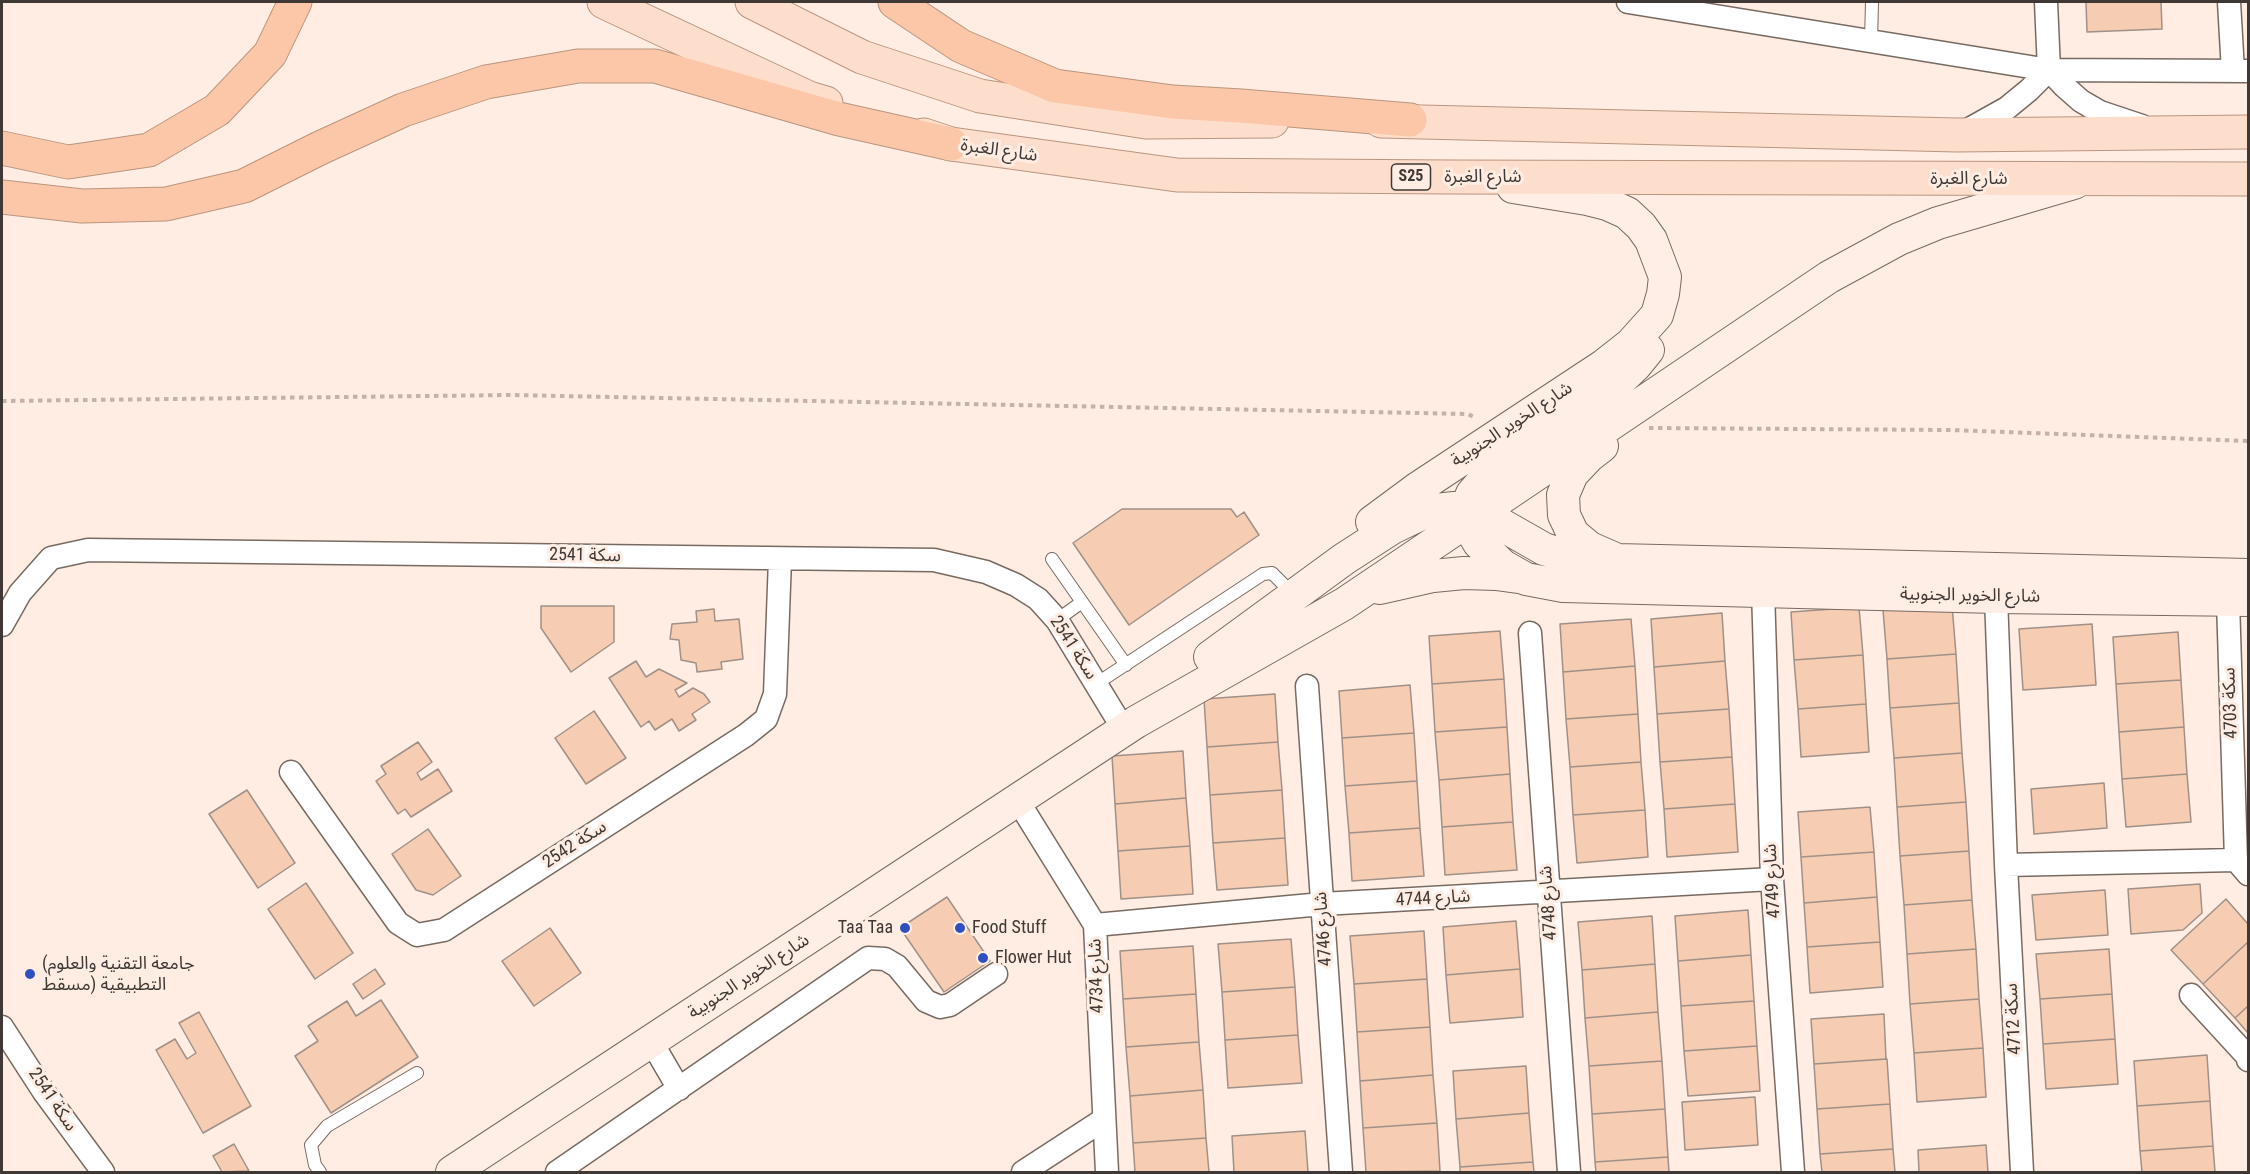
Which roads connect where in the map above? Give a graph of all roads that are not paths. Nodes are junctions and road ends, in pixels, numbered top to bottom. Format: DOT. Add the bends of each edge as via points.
graph roads {
  1 [pos="295,2"];
  2 [pos="604,2"];
  3 [pos="753,2"];
  4 [pos="895,2"];
  5 [pos="1631,2"];
  6 [pos="1872,2"];
  7 [pos="2046,2"];
  8 [pos="2229,2"];
  9 [pos="1871,42"];
  10 [pos="2049,69"];
  11 [pos="2241,71"];
  12 [pos="1410,120"];
  13 [pos="2162,132"];
  14 [pos="2248,132"];
  15 [pos="1957,135"];
  16 [pos="951,144"];
  17 [pos="2,148"];
  18 [pos="1450,177"];
  19 [pos="2248,178"];
  20 [pos="2089,179"];
  21 [pos="2,197"];
  22 [pos="1657,315"];
  23 [pos="1760,322"];
  24 [pos="1470,514"];
  25 [pos="780,559"];
  26 [pos="1052,559"];
  27 [pos="1632,561"];
  28 [pos="2248,574"];
  29 [pos="1526,579"];
  30 [pos="1286,587"];
  31 [pos="1763,590"];
  32 [pos="1996,597"];
  33 [pos="2238,600"];
  34 [pos="1082,602"];
  35 [pos="1344,604"];
  36 [pos="1057,620"];
  37 [pos="2,625"];
  38 [pos="1530,633"];
  39 [pos="1210,657"];
  40 [pos="1126,665"];
  41 [pos="1096,684"];
  42 [pos="1307,686"];
  43 [pos="1130,726"];
  44 [pos="291,772"];
  45 [pos="1018,801"];
  46 [pos="2006,865"];
  47 [pos="2242,867"];
  48 [pos="1772,879"];
  49 [pos="1548,893"];
  50 [pos="1322,904"];
  51 [pos="1095,925"];
  52 [pos="996,974"];
  53 [pos="2191,995"];
  54 [pos="3,1031"];
  55 [pos="651,1041"];
  56 [pos="2248,1060"];
  57 [pos="417,1073"];
  58 [pos="679,1089"];
  59 [pos="1103,1120"];
  60 [pos="455,1171"];
  61 [pos="103,1173"];
  62 [pos="320,1173"];
  63 [pos="557,1173"];
  64 [pos="1023,1173"];
  65 [pos="1107,1173"];
  66 [pos="1341,1173"];
  67 [pos="1569,1173"];
  68 [pos="1793,1173"];
  69 [pos="2022,1173"];
  1 -- 17 [label="highway" via="270,54 218,110 149,150 68,162"];
  2 -- 16 [label="main road, شارع الغبرة / S25" via="809,98"];
  3 -- 12 [label="main road" via="862,57 980,96 1146,122"];
  4 -- 12 [label="highway" via="961,46 1055,86 1173,102"];
  5 -- 9 [label="street"];
  6 -- 9 [label="lane"];
  7 -- 10 [label="street"];
  8 -- 11 [label="street"];
  9 -- 10 [label="street"];
  10 -- 11 [label="street"];
  10 -- 13 [label="street" via="2081,101 2100,112"];
  10 -- 15 [label="street" via="2007,108"];
  12 -- 15 [label="main road"];
  13 -- 14 [label="main road"];
  13 -- 15 [label="main road"];
  16 -- 18 [label="main road, شارع الغبرة / S25" via="1177,175"];
  16 -- 21 [label="highway" via="839,119 655,66 578,66 486,82 403,110 244,186 166,204 82,206"];
  18 -- 20 [label="main road, شارع الغبرة / S25"];
  18 -- 22 [label="street, شارع الخوير الجنوبية" via="1587,199 1627,213 1651,240 1665,277"];
  19 -- 20 [label="main road, شارع الغبرة / S25"];
  20 -- 23 [label="street, شارع الخوير الجنوبية" via="1938,223 1899,239 1829,277"];
  22 -- 24 [label="street" via="1652,344 1635,366 1582,409 1505,459 1481,482"];
  22 -- 30 [label="street, شارع الخوير الجنوبية" via="1631,344 1603,366 1418,488"];
  23 -- 24 [label="street, شارع الخوير الجنوبية"];
  23 -- 27 [label="street" via="1732,352 1596,450 1572,474 1563,495 1564,514 1573,534 1590,548"];
  24 -- 27 [label="street, شارع الخوير الجنوبية" via="1559,555"];
  24 -- 29 [label="street, شارع الخوير الجنوبية" via="1479,543 1492,558"];
  24 -- 35 [label="street, شارع الخوير الجنوبية"];
  24 -- 39 [label="street" via="1427,511 1392,528"];
  25 -- 36 [label="street, سكة 2541" via="934,560 986,572 1016,585 1038,599"];
  25 -- 37 [label="street, سكة 2541" via="88,550 51,558 20,593"];
  25 -- 44 [label="street, سكة 2542" via="775,694 766,719 444,930 417,935 398,923"];
  26 -- 34 [label="lane"];
  27 -- 28 [label="street, شارع الخوير الجنوبية"];
  29 -- 31 [label="street, شارع الخوير الجنوبية" via="1563,586"];
  29 -- 35 [label="street" via="1496,574 1433,576 1372,591"];
  30 -- 39 [label="street, شارع الخوير الجنوبية"];
  30 -- 40 [label="lane" via="1272,573 1263,574"];
  31 -- 32 [label="street, شارع الخوير الجنوبية"];
  31 -- 48 [label="street, 4749 شارع"];
  32 -- 33 [label="street, شارع الخوير الجنوبية"];
  32 -- 46 [label="street, سكة 4712"];
  33 -- 47 [label="street, 4703 سكة"];
  34 -- 36 [label="lane"];
  34 -- 40 [label="lane"];
  35 -- 43 [label="street, شارع الخوير الجنوبية"];
  36 -- 41 [label="street, سكة 2541"];
  38 -- 49 [label="street, 4748 شارع"];
  39 -- 43 [label="street, شارع الخوير الجنوبية"];
  40 -- 41 [label="lane"];
  41 -- 43 [label="street, سكة 2541"];
  42 -- 50 [label="street, 4746 شارع"];
  43 -- 45 [label="street, شارع الخوير الجنوبية"];
  45 -- 51 [label="street, 4734 شارع"];
  45 -- 55 [label="street, شارع الخوير الجنوبية"];
  46 -- 47 [label="street"];
  46 -- 69 [label="street, سكة 4712"];
  48 -- 49 [label="street, 4744 شارع"];
  48 -- 68 [label="street, 4749 شارع"];
  49 -- 50 [label="street, 4744 شارع"];
  49 -- 67 [label="street, 4748 شارع"];
  50 -- 51 [label="street, 4744 شارع"];
  50 -- 66 [label="street, 4746 شارع"];
  51 -- 59 [label="street, 4734 شارع"];
  52 -- 58 [label="street" via="950,1005 939,1006 926,1001 897,966 885,959 868,958"];
  53 -- 56 [label="street"];
  54 -- 61 [label="street, سكة 2541"];
  55 -- 58 [label="street"];
  55 -- 60 [label="street, شارع الخوير الجنوبية"];
  57 -- 62 [label="lane" via="327,1126 311,1145"];
  58 -- 63 [label="street"];
  59 -- 64 [label="street"];
  59 -- 65 [label="street, 4734 شارع"];
}
